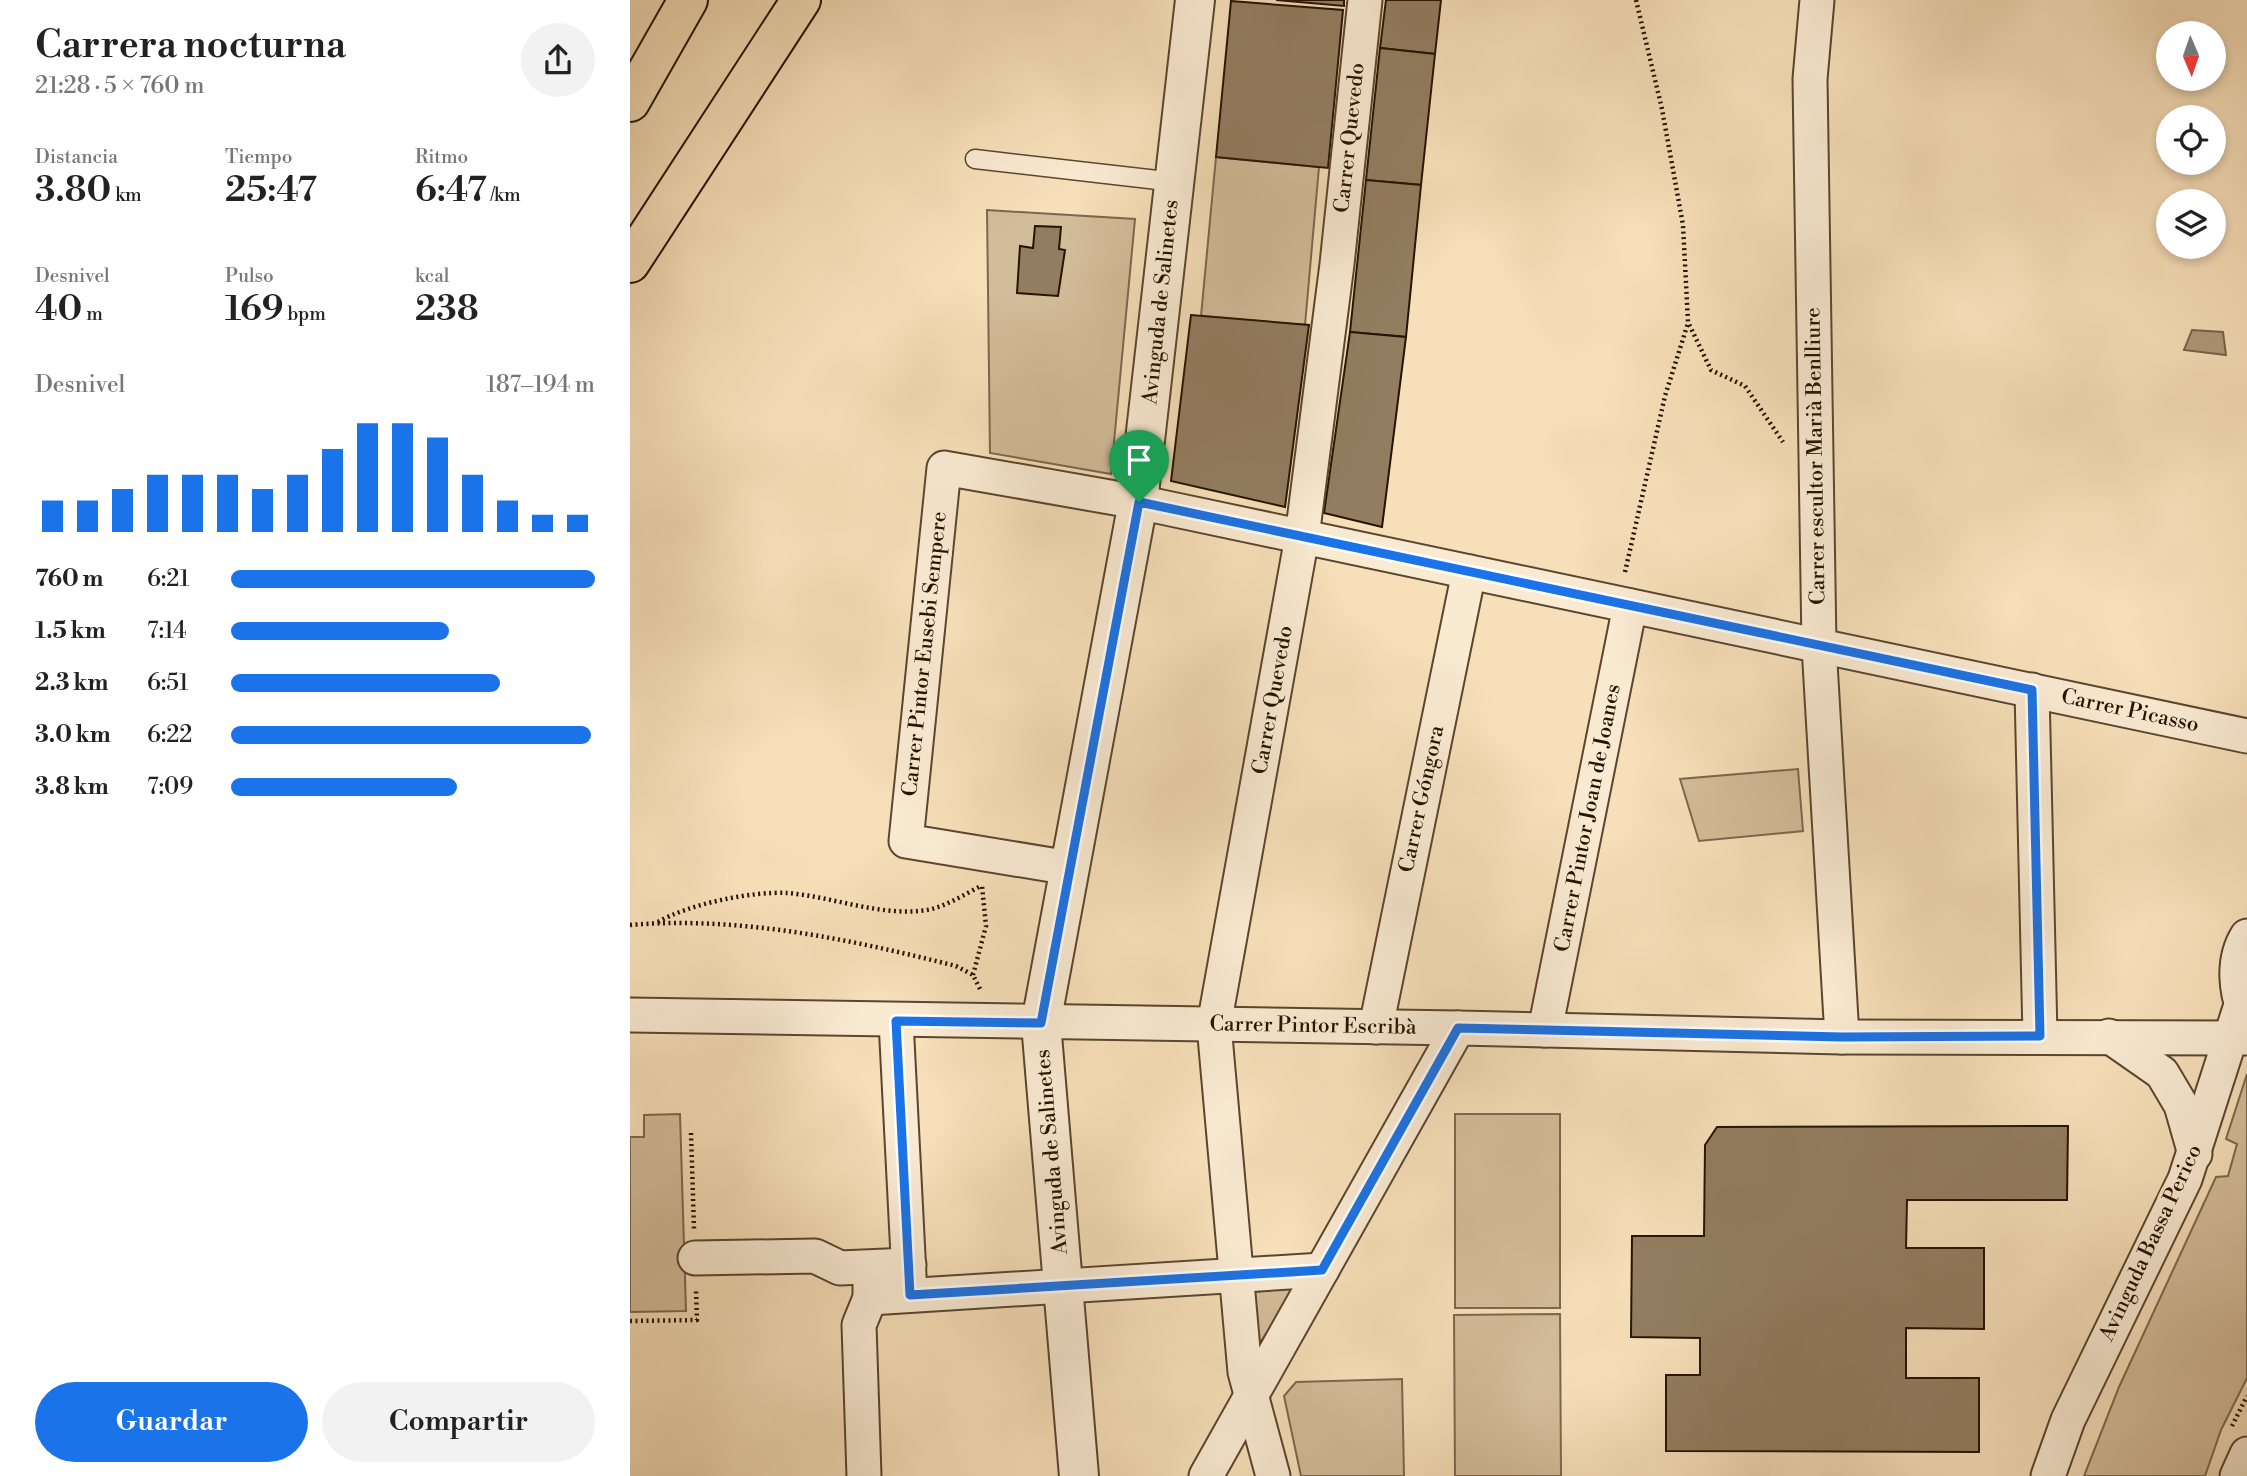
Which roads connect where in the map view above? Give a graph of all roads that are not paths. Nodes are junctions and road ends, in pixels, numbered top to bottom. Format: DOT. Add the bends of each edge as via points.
graph roads {
  1 [pos="688,0"];
  2 [pos="801,0"];
  3 [pos="1195,0"];
  4 [pos="1364,0"];
  5 [pos="1817,0"];
  6 [pos="630,102"];
  7 [pos="975,159"];
  8 [pos="1175,182"];
  9 [pos="630,263"];
  10 [pos="944,468"];
  11 [pos="1139,502"];
  12 [pos="1302,537"];
  13 [pos="1469,572"];
  14 [pos="1622,604"];
  15 [pos="1819,646"];
  16 [pos="2032,690"];
  17 [pos="2247,736"];
  18 [pos="1070,868"];
  19 [pos="2245,934"];
  20 [pos="630,1015"];
  21 [pos="896,1021"];
  22 [pos="1041,1023"];
  23 [pos="1214,1025"];
  24 [pos="2241,1025"];
  25 [pos="1376,1027"];
  26 [pos="1458,1028"];
  27 [pos="1545,1030"];
  28 [pos="2040,1036"];
  29 [pos="2109,1036"];
  30 [pos="1842,1037"];
  31 [pos="2195,1154"];
  32 [pos="695,1258"];
  33 [pos="1322,1270"];
  34 [pos="1237,1275"];
  35 [pos="910,1280"];
  36 [pos="870,1283"];
  37 [pos="1064,1286"];
  38 [pos="1252,1398"];
  39 [pos="2247,1454"];
  40 [pos="864,1476"];
  41 [pos="1079,1476"];
  42 [pos="1206,1476"];
  43 [pos="1273,1476"];
  44 [pos="2048,1476"];
  45 [pos="2237,1476"];
  1 -- 6 [label="highway"];
  2 -- 9 [label="highway"];
  3 -- 8 [label="street, Avinguda de Salinetes"];
  4 -- 12 [label="street, Carrer Quevedo"];
  5 -- 15 [label="street, Carrer escultor Marià Benlliure" via="1810,79"];
  7 -- 8 [label="lane"];
  8 -- 11 [label="street, Avinguda de Salinetes"];
  10 -- 11 [label="street, Carrer Picasso"];
  10 -- 18 [label="street, Carrer Pintor Eusebi Sempere" via="906,841 984,870"];
  11 -- 12 [label="street, Carrer Picasso"];
  11 -- 18 [label="street, Avinguda de Salinetes"];
  12 -- 13 [label="street, Carrer Picasso"];
  12 -- 23 [label="street, Carrer Quevedo"];
  13 -- 14 [label="street, Carrer Picasso"];
  13 -- 25 [label="street, Carrer Góngora"];
  14 -- 15 [label="street, Carrer Picasso"];
  14 -- 27 [label="street, Carrer Pintor Joan de Joanes"];
  15 -- 16 [label="street, Carrer Picasso"];
  15 -- 30 [label="street, Carrer escultor Marià Benlliure"];
  16 -- 17 [label="street, Carrer Picasso"];
  16 -- 28 [label="street"];
  18 -- 22 [label="street, Avinguda de Salinetes"];
  19 -- 24 [label="street" via="2236,974"];
  20 -- 21 [label="street, Carrer Pintor Escribà"];
  21 -- 22 [label="street, Carrer Pintor Escribà"];
  21 -- 35 [label="street"];
  22 -- 23 [label="street, Carrer Pintor Escribà"];
  22 -- 37 [label="street, Avinguda de Salinetes"];
  23 -- 25 [label="street, Carrer Pintor Escribà"];
  23 -- 34 [label="street, Carrer Quevedo"];
  24 -- 29 [label="street, Carrer Pintor Escribà"];
  24 -- 31 [label="street, Avinguda Bassa Perico"];
  25 -- 26 [label="street, Carrer Pintor Escribà"];
  26 -- 27 [label="street, Carrer Pintor Escribà"];
  26 -- 33 [label="street"];
  27 -- 30 [label="street, Carrer Pintor Escribà"];
  28 -- 29 [label="street, Carrer Pintor Escribà"];
  28 -- 30 [label="street, Carrer Pintor Escribà"];
  29 -- 31 [label="street" via="2162,1073 2180,1105"];
  31 -- 44 [label="street, Avinguda Bassa Perico" via="2068,1420"];
  32 -- 36 [label="street" via="815,1256"];
  33 -- 34 [label="street"];
  33 -- 38 [label="street"];
  34 -- 37 [label="street"];
  34 -- 38 [label="street, Carrer Quevedo" via="1245,1373"];
  35 -- 36 [label="street"];
  35 -- 37 [label="street"];
  36 -- 40 [label="street" via="859,1325"];
  37 -- 41 [label="street, Avinguda de Salinetes"];
  38 -- 42 [label="street"];
  38 -- 43 [label="street, Carrer Quevedo"];
  39 -- 45 [label="street"];
}
